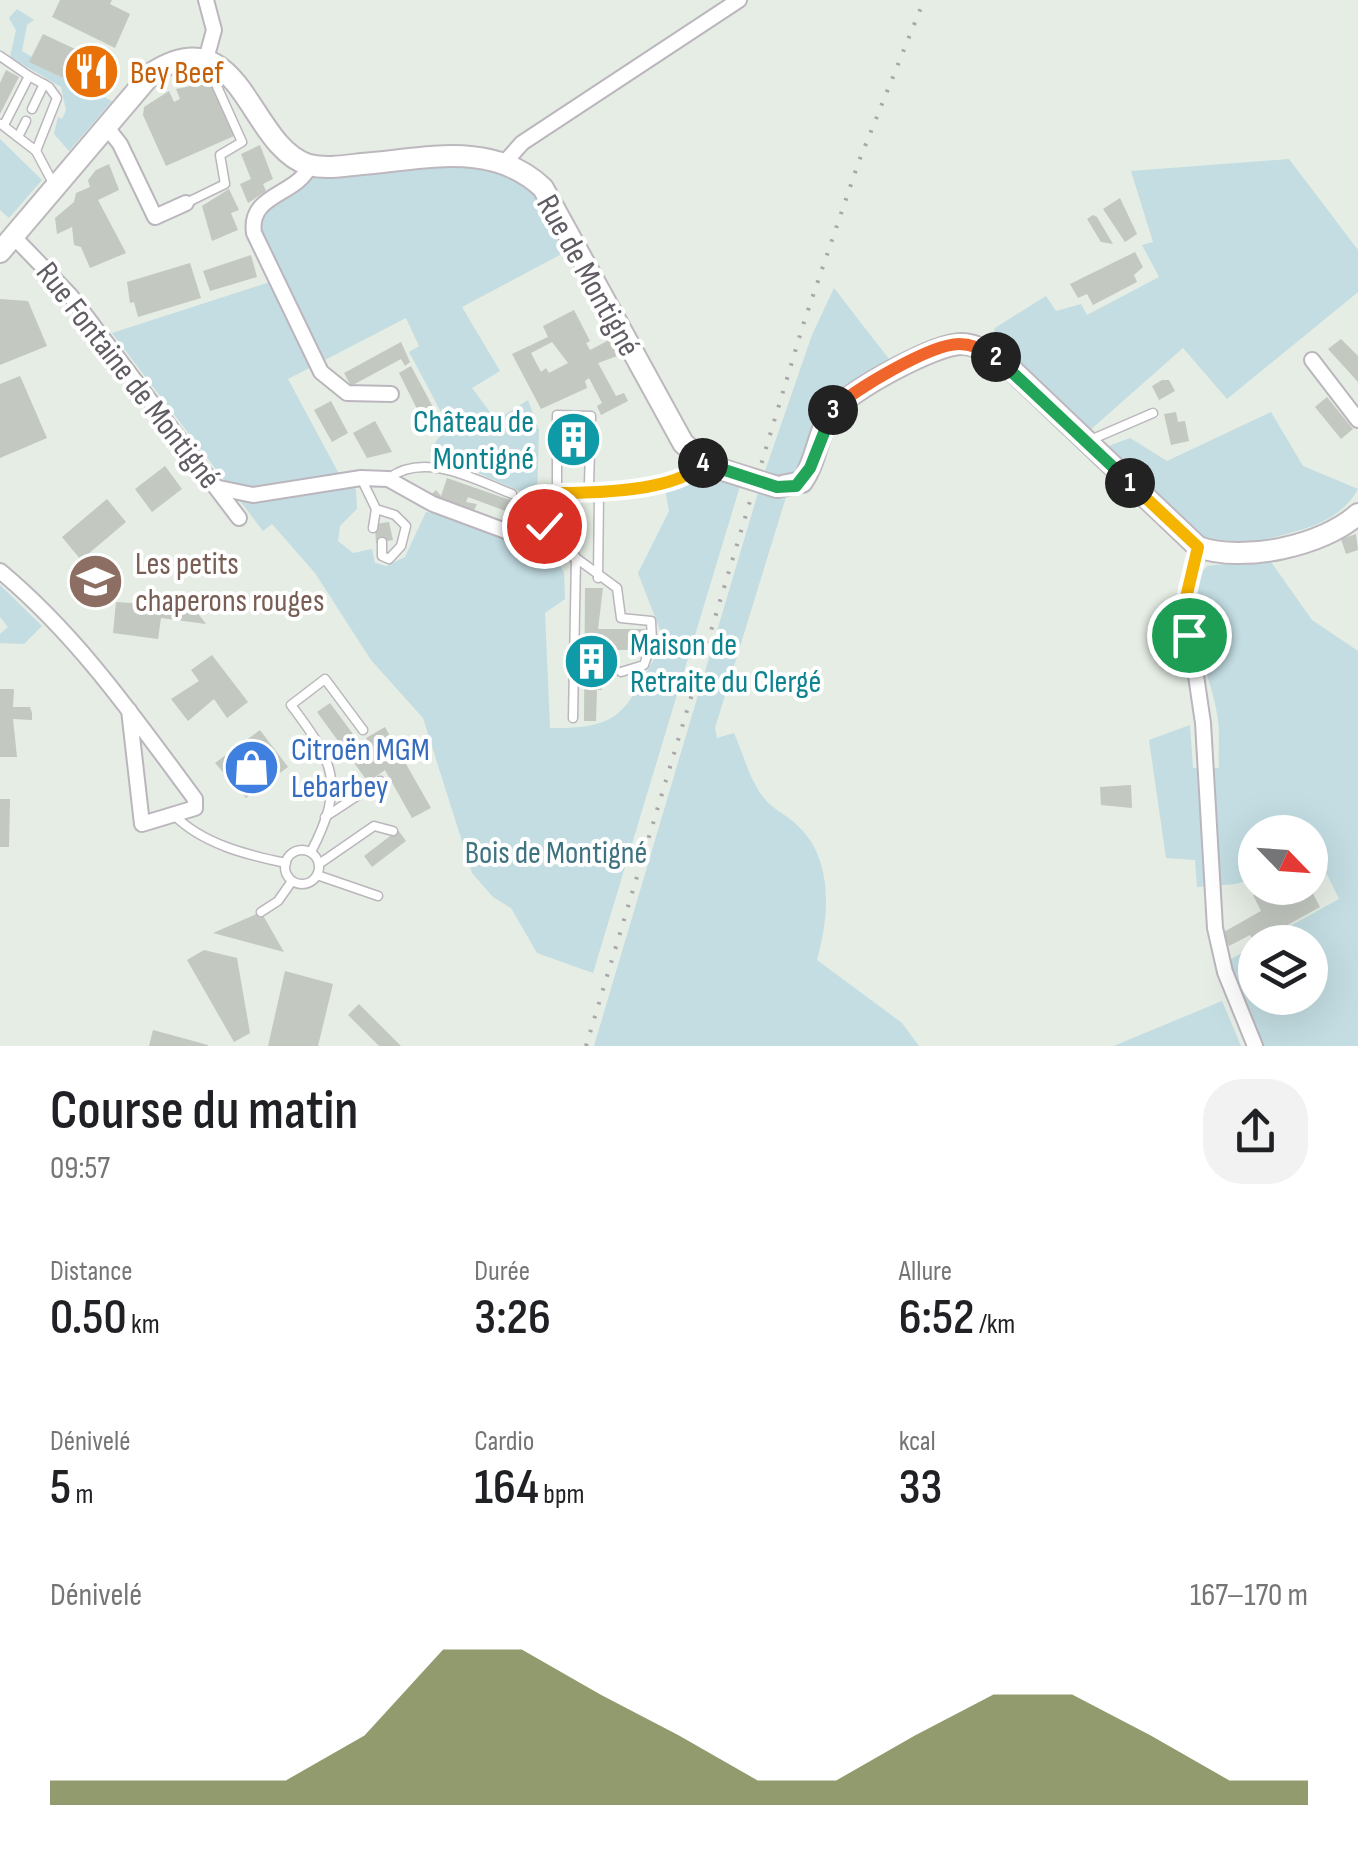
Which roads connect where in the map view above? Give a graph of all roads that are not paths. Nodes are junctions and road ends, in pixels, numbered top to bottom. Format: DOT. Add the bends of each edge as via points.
graph roads {
  1 [pos="206,0"];
  2 [pos="739,0"];
  3 [pos="0,56"];
  4 [pos="211,65"];
  5 [pos="28,76"];
  6 [pos="44,84"];
  7 [pos="32,108"];
  8 [pos="26,120"];
  9 [pos="2,124"];
  10 [pos="105,126"];
  11 [pos="18,137"];
  12 [pos="36,150"];
  13 [pos="506,162"];
  14 [pos="310,165"];
  15 [pos="56,186"];
  16 [pos="186,203"];
  17 [pos="4,246"];
  18 [pos="1312,360"];
  19 [pos="391,394"];
  20 [pos="1153,413"];
  21 [pos="1358,420"];
  22 [pos="1088,441"];
  23 [pos="704,462"];
  24 [pos="362,478"];
  25 [pos="388,479"];
  26 [pos="219,488"];
  27 [pos="556,493"];
  28 [pos="599,493"];
  29 [pos="512,494"];
  30 [pos="376,509"];
  31 [pos="1358,514"];
  32 [pos="239,518"];
  33 [pos="544,526"];
  34 [pos="373,528"];
  35 [pos="382,542"];
  36 [pos="538,543"];
  37 [pos="1198,547"];
  38 [pos="576,558"];
  39 [pos="0,571"];
  40 [pos="598,578"];
  41 [pos="621,672"];
  42 [pos="128,710"];
  43 [pos="573,718"];
  44 [pos="363,730"];
  45 [pos="380,781"];
  46 [pos="174,814"];
  47 [pos="323,818"];
  48 [pos="393,830"];
  49 [pos="311,852"];
  50 [pos="286,862"];
  51 [pos="319,864"];
  52 [pos="317,875"];
  53 [pos="292,881"];
  54 [pos="378,896"];
  55 [pos="261,912"];
  56 [pos="1256,1046"];
  1 -- 4 [label="street" via="214,30"];
  2 -- 13 [label="street" via="513,150"];
  3 -- 5 [label="lane"];
  4 -- 10 [label="street" via="180,60 161,67"];
  4 -- 14 [label="street" via="238,82 279,145"];
  4 -- 16 [label="lane" via="242,142 220,155 226,184"];
  5 -- 6 [label="lane"];
  5 -- 9 [label="lane"];
  6 -- 7 [label="lane"];
  6 -- 12 [label="lane" via="57,106"];
  8 -- 11 [label="lane"];
  9 -- 11 [label="lane"];
  10 -- 15 [label="street"];
  10 -- 16 [label="street" via="155,218"];
  11 -- 12 [label="lane"];
  12 -- 15 [label="lane"];
  13 -- 14 [label="street, Rue de Montigné" via="474,154"];
  13 -- 23 [label="street, Rue de Montigné" via="543,188 683,442"];
  14 -- 19 [label="street" via="302,179 260,205 254,233 322,372 348,393"];
  15 -- 17 [label="street"];
  17 -- 26 [label="street, Rue Fontaine de Montigné" via="53,273"];
  18 -- 21 [label="street"];
  20 -- 22 [label="lane"];
  22 -- 23 [label="street, Rue de Montigné, bridge" via="997,357 971,345 947,345 836,407 796,486 777,487"];
  22 -- 37 [label="street"];
  23 -- 28 [label="street" via="689,477"];
  24 -- 25 [label="street"];
  24 -- 26 [label="street" via="253,495"];
  24 -- 30 [label="lane"];
  25 -- 29 [label="lane" via="400,470 441,468"];
  25 -- 36 [label="street" via="432,504"];
  26 -- 32 [label="street, Rue Fontaine de Montigné"];
  27 -- 28 [label="street"];
  27 -- 28 [label="lane" via="558,415 591,416 589,484"];
  27 -- 33 [label="street"];
  28 -- 40 [label="lane"];
  30 -- 34 [label="lane"];
  30 -- 35 [label="lane" via="395,514 406,526 388,559"];
  31 -- 37 [label="street" via="1334,532 1295,544"];
  33 -- 36 [label="street"];
  33 -- 38 [label="lane" via="564,535"];
  36 -- 38 [label="lane"];
  37 -- 56 [label="street" via="1185,602 1203,723 1214,928"];
  38 -- 40 [label="lane"];
  38 -- 43 [label="lane"];
  39 -- 42 [label="street" via="46,610"];
  40 -- 41 [label="lane" via="617,588 621,618 651,622 644,666"];
  42 -- 46 [label="street" via="195,799 195,808"];
  42 -- 46 [label="street" via="139,818 142,824"];
  44 -- 47 [label="lane" via="326,680 291,705 333,771"];
  45 -- 47 [label="lane"];
  46 -- 50 [label="lane" via="234,850"];
  47 -- 49 [label="lane"];
  48 -- 51 [label="lane" via="374,826"];
  49 -- 50 [label="lane" via="296,851"];
  49 -- 51 [label="lane"];
  50 -- 53 [label="lane"];
  51 -- 52 [label="lane"];
  52 -- 53 [label="lane" via="309,883"];
  52 -- 54 [label="lane"];
  53 -- 55 [label="lane"];
}
